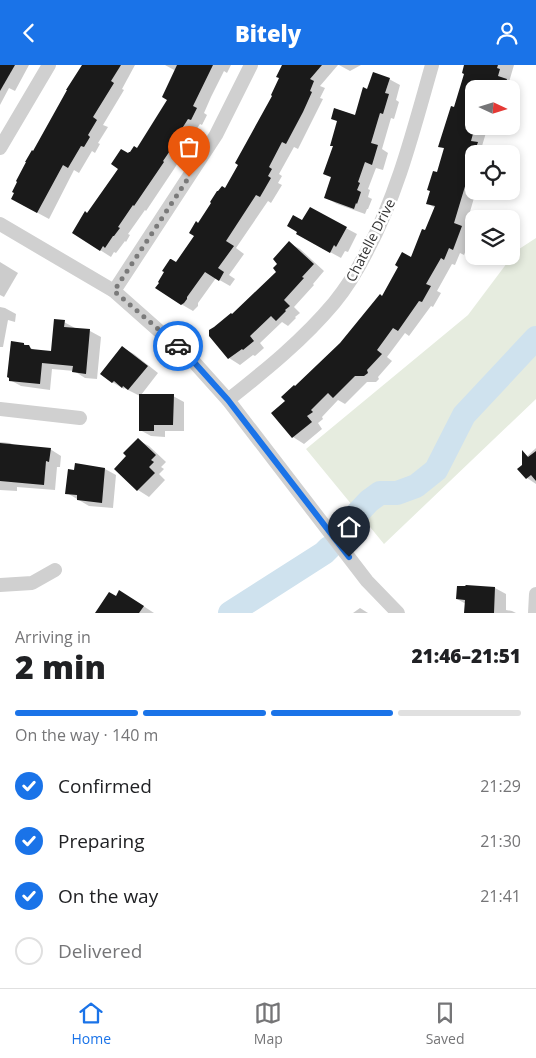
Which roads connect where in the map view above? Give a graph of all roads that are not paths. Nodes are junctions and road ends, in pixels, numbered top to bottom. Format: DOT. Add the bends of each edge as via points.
graph roads {
  1 [pos="49,65"];
  2 [pos="251,65"];
  3 [pos="432,65"];
  4 [pos="0,148"];
  5 [pos="0,223"];
  6 [pos="114,291"];
  7 [pos="228,400"];
  8 [pos="0,409"];
  9 [pos="80,418"];
  10 [pos="55,571"];
  11 [pos="0,585"];
  12 [pos="536,594"];
  13 [pos="398,613"];
  14 [pos="535,613"];
  1 -- 4 [label="street"];
  2 -- 6 [label="street" via="216,135"];
  3 -- 7 [label="street, Chatelle Drive" via="393,194 357,271 306,335"];
  5 -- 6 [label="street"];
  6 -- 7 [label="street" via="193,361"];
  7 -- 13 [label="street" via="368,581"];
  8 -- 9 [label="street"];
  10 -- 11 [label="street" via="32,583"];
  12 -- 14 [label="street"];
}
